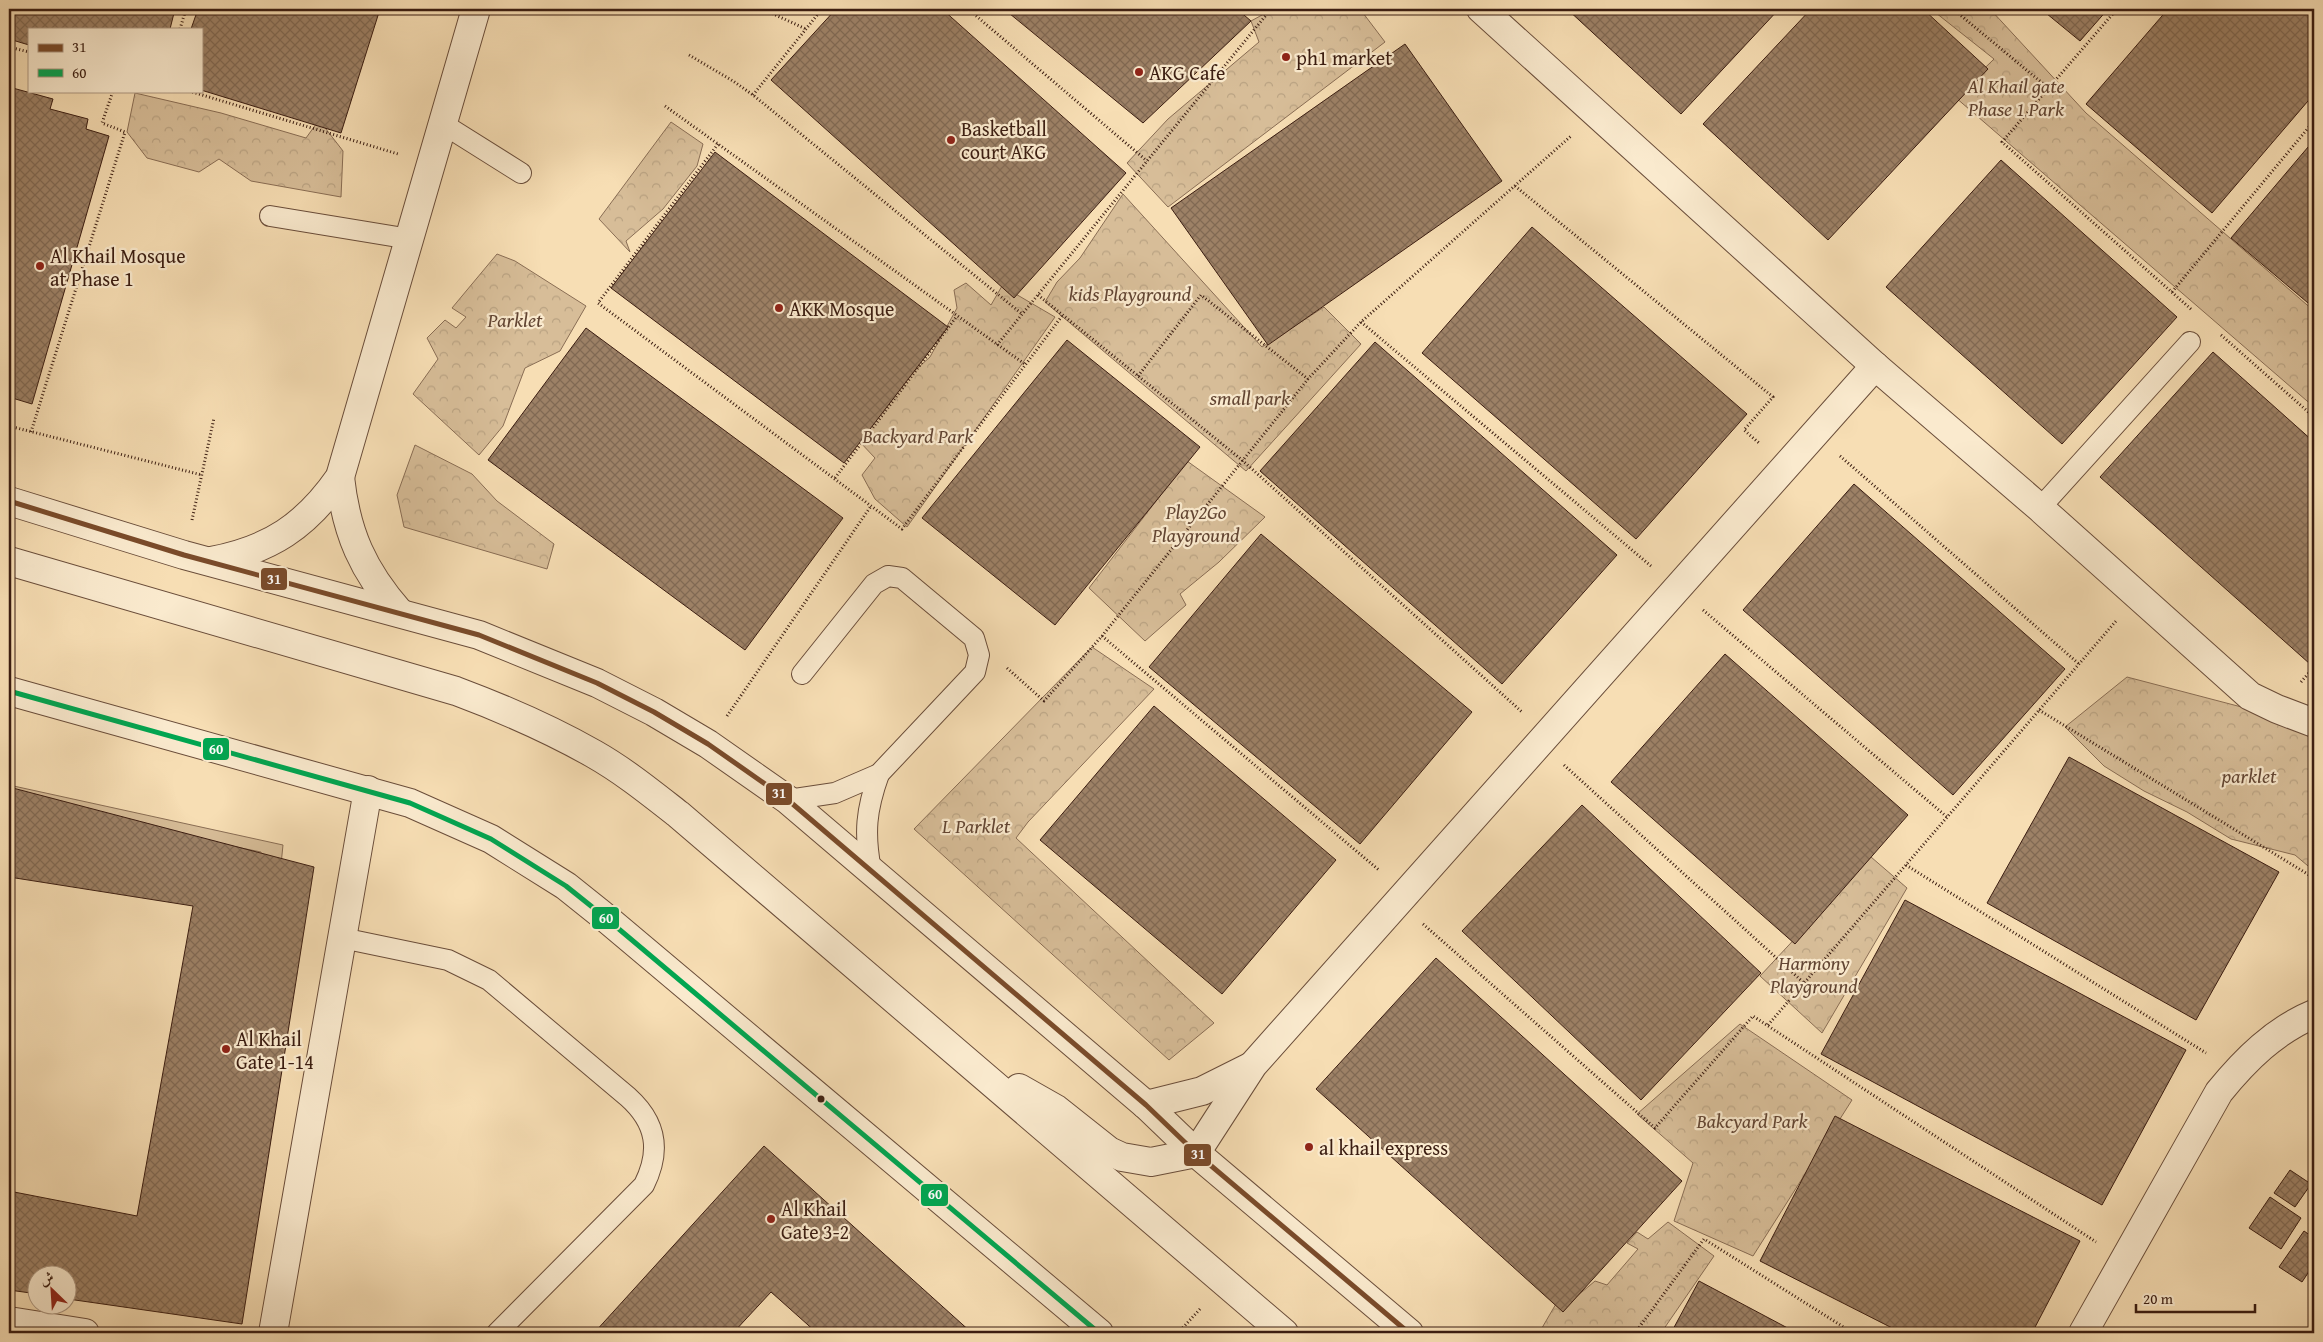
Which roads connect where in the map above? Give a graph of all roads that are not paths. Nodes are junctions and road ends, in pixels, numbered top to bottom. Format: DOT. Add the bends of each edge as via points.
graph roads {
  1 [pos="476,9"];
  2 [pos="1481,9"];
  3 [pos="443,124"];
  4 [pos="521,173"];
  5 [pos="270,216"];
  6 [pos="410,239"];
  7 [pos="2190,342"];
  8 [pos="1875,366"];
  9 [pos="340,477"];
  10 [pos="9,501"];
  11 [pos="2040,508"];
  12 [pos="9,561"];
  13 [pos="211,561"];
  14 [pos="400,614"];
  15 [pos="802,674"];
  16 [pos="9,691"];
  17 [pos="2314,723"];
  18 [pos="879,774"];
  19 [pos="368,790"];
  20 [pos="788,800"];
  21 [pos="871,870"];
  22 [pos="342,938"];
  23 [pos="2314,1014"];
  24 [pos="1254,1065"];
  25 [pos="983,1073"];
  26 [pos="1146,1105"];
  27 [pos="1196,1153"];
  28 [pos="9,1320"];
  29 [pos="85,1333"];
  30 [pos="273,1333"];
  31 [pos="497,1333"];
  32 [pos="1099,1333"];
  33 [pos="1284,1333"];
  34 [pos="1409,1333"];
  35 [pos="2082,1333"];
  1 -- 3 [label="street"];
  2 -- 8 [label="street"];
  3 -- 4 [label="lane"];
  3 -- 6 [label="street"];
  5 -- 6 [label="lane"];
  6 -- 9 [label="street"];
  7 -- 11 [label="lane"];
  8 -- 11 [label="street"];
  8 -- 24 [label="street"];
  9 -- 13 [label="street" via="325,499 286,534 262,547"];
  9 -- 14 [label="street" via="346,515 364,564"];
  10 -- 13 [label="street"];
  11 -- 17 [label="street" via="2250,696"];
  12 -- 25 [label="street" via="456,691 550,731 595,755 678,814"];
  13 -- 14 [label="street"];
  14 -- 20 [label="street" via="479,635 597,683 708,744"];
  15 -- 18 [label="lane" via="874,584 888,576 902,578 974,638 979,655 976,672"];
  16 -- 19 [label="street"];
  18 -- 20 [label="lane" via="835,794"];
  18 -- 21 [label="lane" via="866,821 866,846"];
  19 -- 22 [label="street"];
  19 -- 32 [label="street" via="410,803 475,831 530,861 566,886"];
  20 -- 21 [label="street"];
  21 -- 26 [label="street"];
  22 -- 30 [label="street"];
  22 -- 31 [label="lane" via="448,960 489,980 641,1108 649,1123 655,1155 644,1185"];
  23 -- 35 [label="street" via="2265,1043 2219,1092"];
  24 -- 26 [label="street" via="1202,1091"];
  24 -- 27 [label="street"];
  25 -- 27 [label="street" via="1021,1088 1056,1109 1109,1151 1122,1157 1151,1162"];
  25 -- 33 [label="street"];
  26 -- 27 [label="street"];
  27 -- 34 [label="street"];
  28 -- 29 [label="street"];
}
